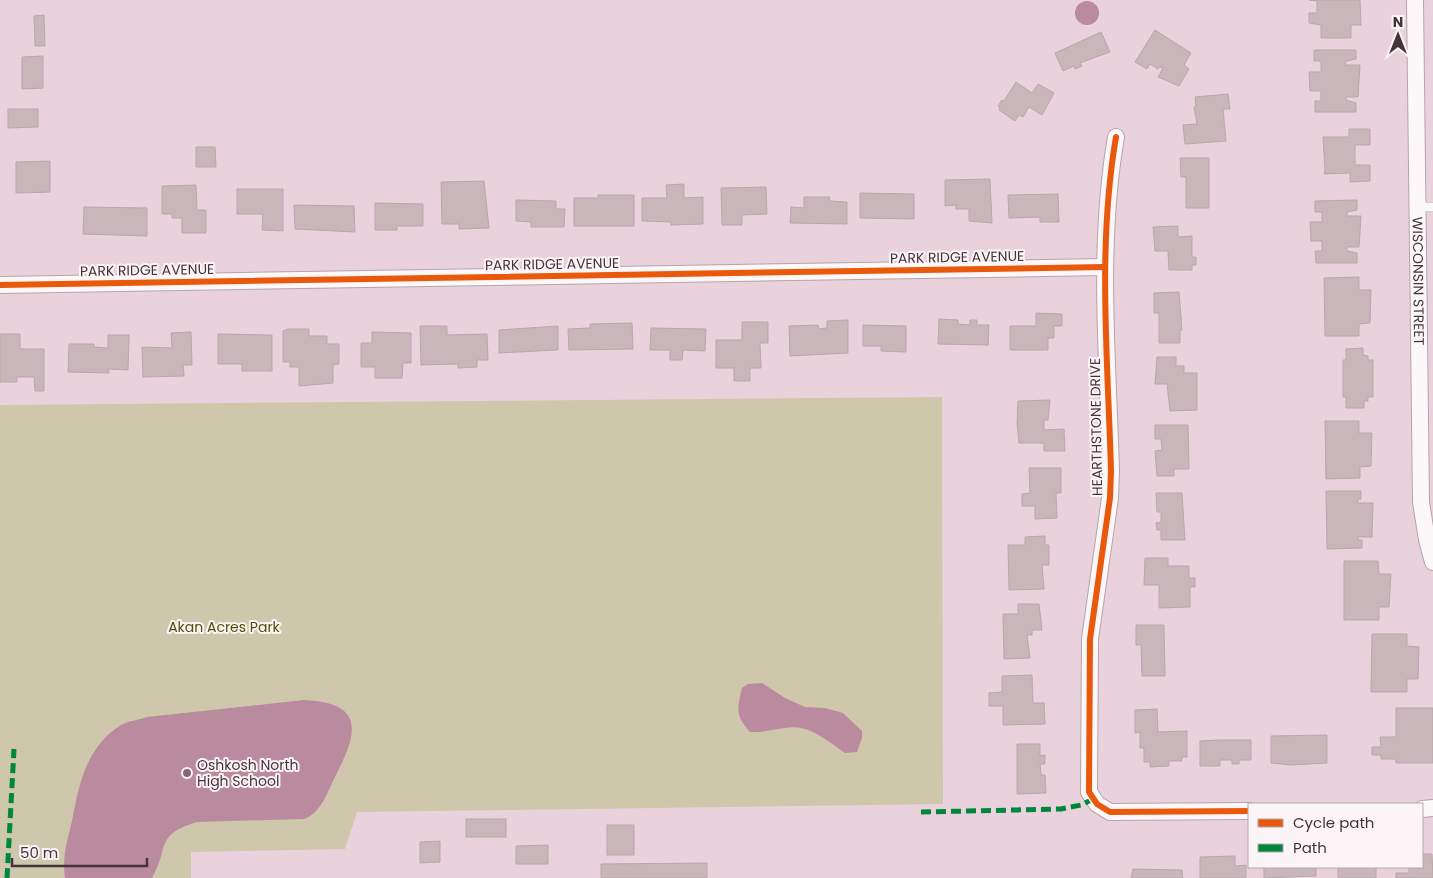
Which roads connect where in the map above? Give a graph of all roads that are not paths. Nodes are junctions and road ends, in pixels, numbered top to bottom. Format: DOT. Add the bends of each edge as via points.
graph roads {
  1 [pos="1415,0"];
  2 [pos="1116,137"];
  3 [pos="1425,207"];
  4 [pos="1105,266"];
  5 [pos="0,285"];
  6 [pos="1433,562"];
  7 [pos="1248,812"];
  1 -- 3 [label="street, WISCONSIN STREET"];
  2 -- 4 [label="street, HEARTHSTONE DRIVE" via="1108,183"];
  3 -- 6 [label="street, WISCONSIN STREET" via="1421,502"];
  4 -- 5 [label="street, PARK RIDGE AVENUE"];
  4 -- 7 [label="street, HEARTHSTONE DRIVE" via="1112,472 1090,639 1089,792 1097,804 1121,814"];
}
